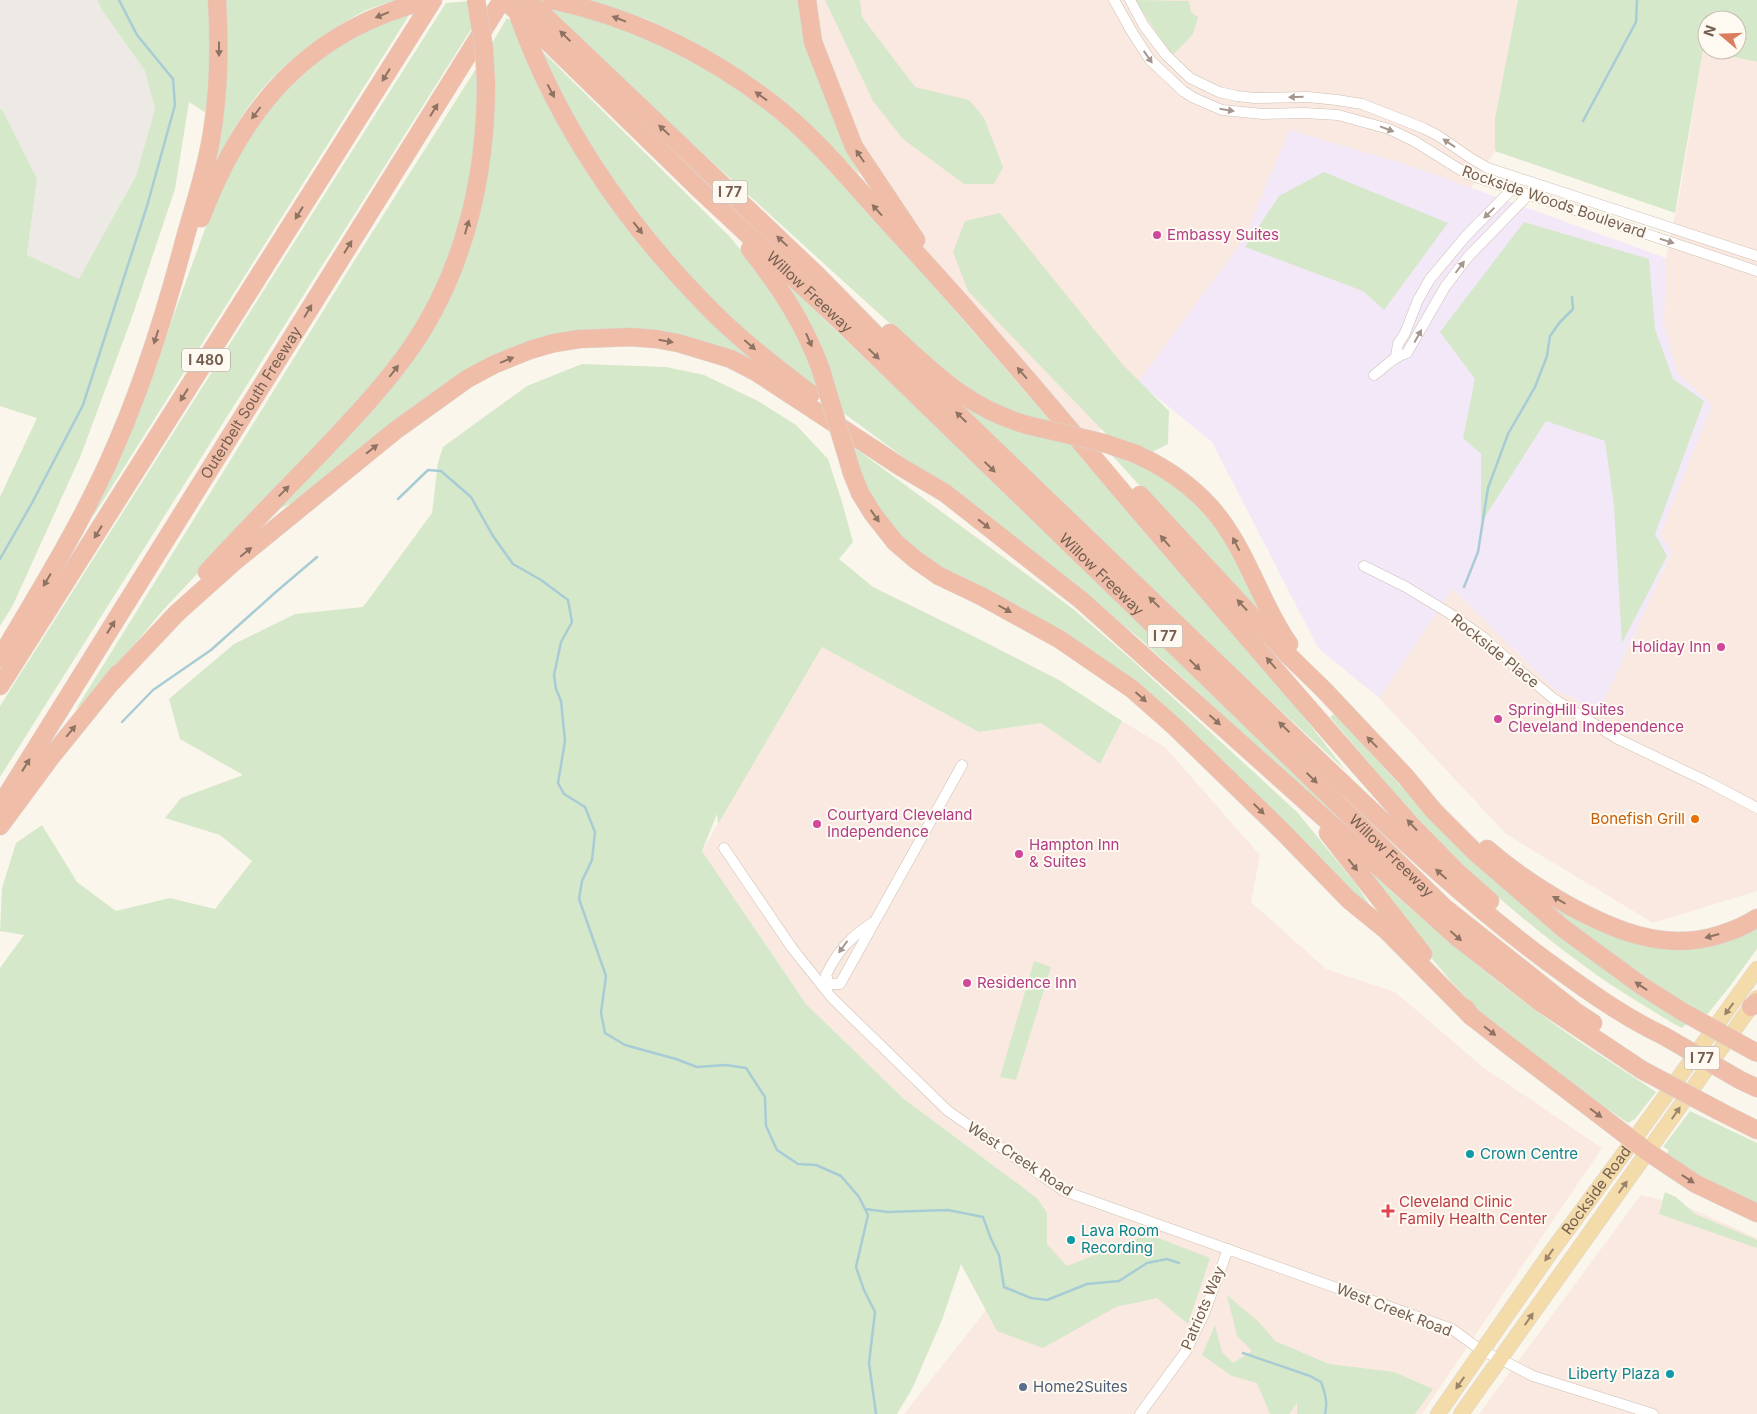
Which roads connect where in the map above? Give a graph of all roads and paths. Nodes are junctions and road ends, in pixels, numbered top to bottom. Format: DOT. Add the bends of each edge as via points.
graph roads {
  1 [pos="217,0"];
  2 [pos="429,0"];
  3 [pos="433,0"];
  4 [pos="476,0"];
  5 [pos="504,0"];
  6 [pos="513,0"];
  7 [pos="528,0"];
  8 [pos="552,0"];
  9 [pos="807,0"];
  10 [pos="1114,0"];
  11 [pos="1130,0"];
  12 [pos="1149,33"];
  13 [pos="1137,41"];
  14 [pos="609,89"];
  15 [pos="1523,178"];
  16 [pos="1536,184"];
  17 [pos="698,188"];
  18 [pos="1513,189"];
  19 [pos="1529,195"];
  20 [pos="1757,256"];
  21 [pos="1757,271"];
  22 [pos="817,275"];
  23 [pos="945,284"];
  24 [pos="171,290"];
  25 [pos="1418,300"];
  26 [pos="1433,308"];
  27 [pos="1396,356"];
  28 [pos="1374,375"];
  29 [pos="1054,410"];
  30 [pos="901,466"];
  31 [pos="1364,566"];
  32 [pos="0,658"];
  33 [pos="111,683"];
  34 [pos="0,686"];
  35 [pos="1324,690"];
  36 [pos="1263,764"];
  37 [pos="962,765"];
  38 [pos="1406,777"];
  39 [pos="0,806"];
  40 [pos="1757,808"];
  41 [pos="0,826"];
  42 [pos="724,848"];
  43 [pos="1757,918"];
  44 [pos="875,920"];
  45 [pos="1757,969"];
  46 [pos="827,987"];
  47 [pos="1755,1003"];
  48 [pos="1471,1016"];
  49 [pos="1664,1036"];
  50 [pos="1757,1053"];
  51 [pos="1646,1066"];
  52 [pos="1757,1088"];
  53 [pos="1722,1107"];
  54 [pos="1757,1119"];
  55 [pos="1757,1130"];
  56 [pos="1633,1142"];
  57 [pos="1648,1152"];
  58 [pos="1757,1213"];
  59 [pos="1228,1249"];
  60 [pos="1482,1351"];
  61 [pos="1500,1359"];
  62 [pos="1623,1410"];
  63 [pos="1140,1414"];
  64 [pos="1438,1414"];
  65 [pos="1461,1414"];
  66 [pos="1653,1414"];
  1 -- 24 [label="highway, one-way" via="219,55 208,153"];
  2 -- 24 [label="highway, one-way" via="382,14 357,26 311,55 283,80 252,117 233,147 207,200"];
  3 -- 34 [label="highway, I 480, one-way"];
  33 -- 4 [label="highway, one-way, bridge" via="186,594 360,411 413,344 428,319 453,269 469,220 484,145 486,83"];
  5 -- 14 [label="highway, Willow Freeway / I 77"];
  39 -- 5 [label="highway, Outerbelt South Freeway, one-way"];
  6 -- 30 [label="highway, one-way" via="549,86 591,160 630,218 674,272 755,350"];
  14 -- 7 [label="highway, Willow Freeway / I 77, one-way"];
  23 -- 8 [label="highway, one-way" via="824,151 792,119 749,86 643,28"];
  23 -- 9 [label="highway, one-way" via="854,147 813,42"];
  10 -- 13 [label="street, Rockside Woods Boulevard"];
  11 -- 12 [label="street, Rockside Woods Boulevard"];
  12 -- 13 [label="street"];
  15 -- 12 [label="street, Rockside Woods Boulevard, one-way" via="1488,168 1438,135 1362,104 1308,97 1255,98 1219,92 1190,78"];
  13 -- 18 [label="street, Rockside Woods Boulevard, one-way" via="1153,64 1183,91 1222,110 1338,115 1388,129 1467,174"];
  14 -- 17 [label="highway, Willow Freeway / I 77"];
  22 -- 14 [label="highway, Willow Freeway / I 77, one-way"];
  15 -- 16 [label="street, Rockside Woods Boulevard"];
  15 -- 18 [label="street"];
  16 -- 19 [label="street"];
  16 -- 20 [label="street, Rockside Woods Boulevard"];
  17 -- 48 [label="highway, one-way, bridge" via="747,245 796,313 821,370 860,493 895,542 939,576 1059,639 1132,689 1175,727"];
  17 -- 51 [label="highway, Willow Freeway / I 77, one-way" via="839,320 1445,908"];
  18 -- 19 [label="street, Rockside Woods Boulevard"];
  18 -- 25 [label="street, one-way" via="1449,255"];
  19 -- 21 [label="street, Rockside Woods Boulevard, one-way"];
  26 -- 19 [label="street, one-way" via="1467,258"];
  35 -- 22 [label="highway, one-way, bridge" via="1281,633 1232,536 1190,487 1156,463 1136,454 1027,425 981,407 958,392 879,323"];
  49 -- 22 [label="highway, Willow Freeway / I 77, one-way" via="1628,1018 1575,982 1442,876"];
  29 -- 23 [label="highway, one-way"];
  24 -- 32 [label="highway, one-way" via="137,395 108,464 59,560"];
  25 -- 26 [label="street"];
  25 -- 27 [label="street" via="1398,344"];
  27 -- 26 [label="street, one-way" via="1407,353"];
  27 -- 28 [label="street"];
  35 -- 29 [label="highway, one-way" via="1083,435"];
  49 -- 29 [label="highway, one-way" via="1639,1014 1536,941 1437,852"];
  33 -- 30 [label="highway, one-way" via="200,591 396,430 467,379 495,364 554,343 605,337 656,339 731,359 780,386"];
  30 -- 36 [label="highway, one-way" via="945,493 1081,600"];
  31 -- 40 [label="street, Rockside Place" via="1449,613 1483,637 1554,699 1618,739"];
  41 -- 33 [label="highway, one-way" via="51,756"];
  38 -- 35 [label="highway, one-way"];
  36 -- 48 [label="highway, one-way" via="1329,834"];
  36 -- 51 [label="highway, one-way" via="1458,938 1540,1002"];
  37 -- 44 [label="street"];
  43 -- 38 [label="highway, one-way" via="1730,931 1693,941 1656,940 1621,931 1552,896 1521,875 1490,852"];
  50 -- 38 [label="highway, one-way, bridge" via="1682,1012 1597,955 1532,903 1453,830"];
  42 -- 46 [label="street, West Creek Road" via="792,948"];
  44 -- 46 [label="street" via="840,984"];
  44 -- 46 [label="street, one-way" via="842,948 826,975"];
  45 -- 56 [label="main road, Rockside Road, one-way"];
  46 -- 59 [label="street, West Creek Road" via="832,998 948,1111 1065,1192"];
  57 -- 47 [label="main road, Rockside Road, one-way"];
  48 -- 56 [label="highway, one-way"];
  49 -- 52 [label="highway, Willow Freeway / I 77, bridge"];
  51 -- 53 [label="highway, Willow Freeway / I 77"];
  53 -- 54 [label="highway, Willow Freeway / I 77"];
  53 -- 55 [label="highway"];
  56 -- 57 [label="highway"];
  56 -- 60 [label="main road, Rockside Road, one-way"];
  57 -- 58 [label="highway, one-way" via="1696,1184"];
  61 -- 57 [label="main road, Rockside Road, one-way"];
  59 -- 60 [label="street, West Creek Road" via="1452,1329"];
  59 -- 63 [label="street, Patriots Way" via="1204,1314 1186,1351"];
  60 -- 61 [label="street, West Creek Road"];
  60 -- 64 [label="main road, Rockside Road, one-way"];
  61 -- 62 [label="street, West Creek Road" via="1533,1376"];
  61 -- 65 [label="main road, Rockside Road"];
  62 -- 66 [label="street, West Creek Road"];
}
